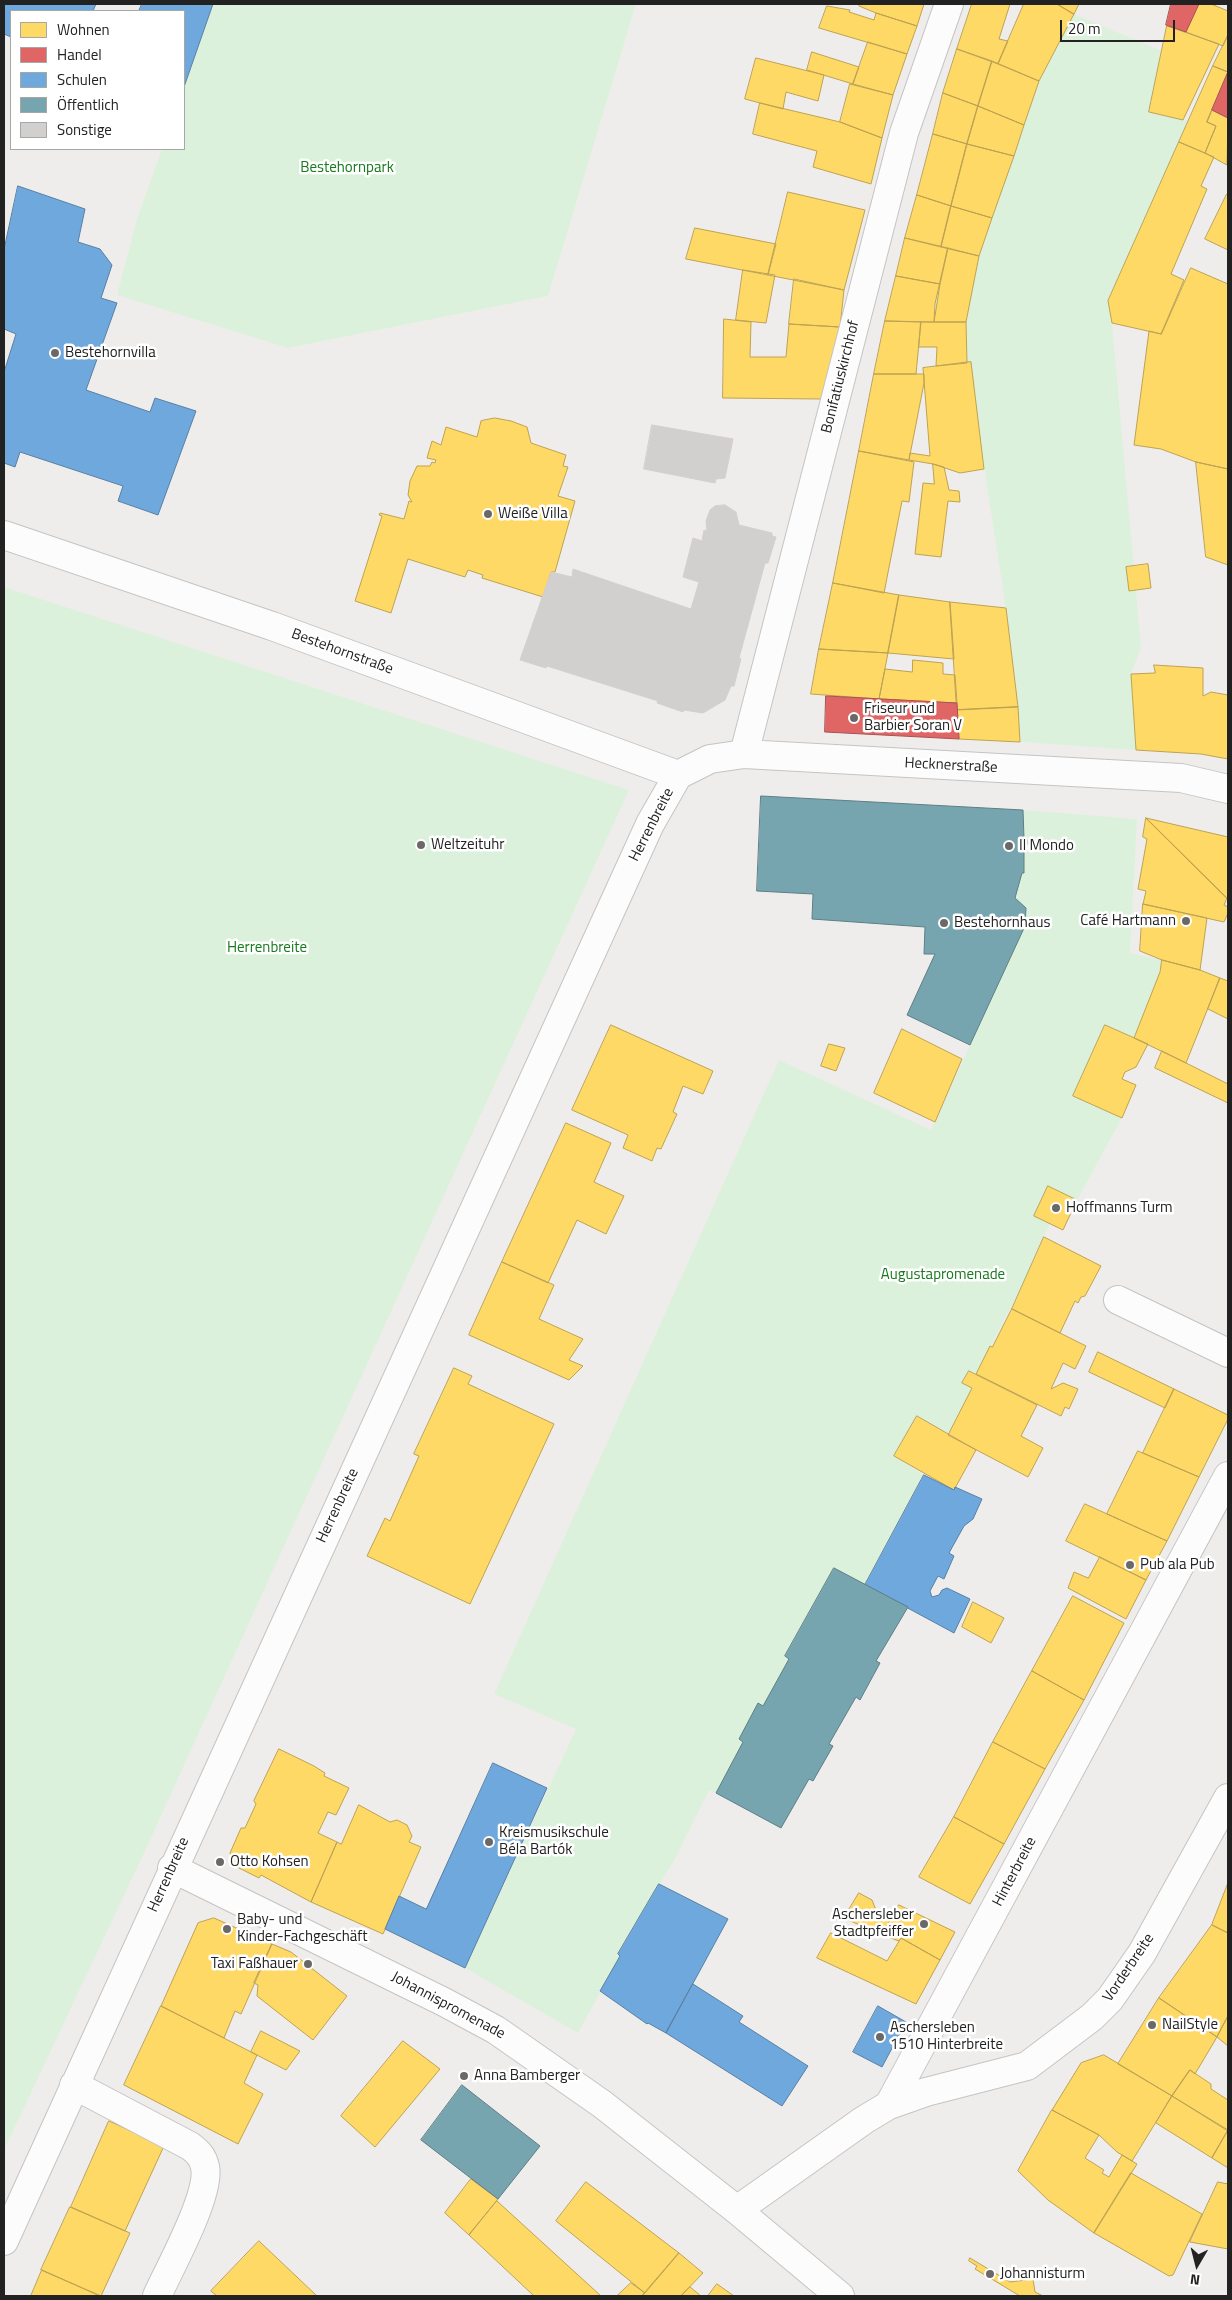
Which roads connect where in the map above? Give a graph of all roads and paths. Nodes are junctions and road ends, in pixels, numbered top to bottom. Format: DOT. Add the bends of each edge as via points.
graph roads {
  1 [pos="949,4"];
  2 [pos="4,535"];
  3 [pos="744,754"];
  4 [pos="678,775"];
  5 [pos="1228,789"];
  6 [pos="1118,1300"];
  7 [pos="1228,1353"];
  8 [pos="1228,1476"];
  9 [pos="1228,1798"];
  10 [pos="172,1868"];
  11 [pos="74,2085"];
  12 [pos="889,2105"];
  13 [pos="737,2210"];
  14 [pos="4,2241"];
  15 [pos="157,2296"];
  16 [pos="840,2296"];
  1 -- 3 [label="street, Bonifatiuskirchhof" via="904,133"];
  2 -- 4 [label="street, Bestehornstraße" via="272,626"];
  3 -- 4 [label="street, Hecknerstraße" via="710,759"];
  3 -- 5 [label="street, Hecknerstraße" via="1181,778"];
  4 -- 10 [label="street, Herrenbreite" via="650,824"];
  6 -- 7 [label="street"];
  8 -- 12 [label="street, Hinterbreite"];
  9 -- 12 [label="street, Vorderbreite" via="1142,1953 1110,1999 1092,2017 1027,2066"];
  10 -- 11 [label="street, Herrenbreite"];
  10 -- 13 [label="street, Johannispromenade" via="496,2030 602,2104"];
  11 -- 14 [label="street, Herrenbreite"];
  11 -- 15 [label="street" via="200,2153 206,2182"];
  12 -- 13 [label="street"];
  13 -- 16 [label="street, Johannispromenade"];
}
